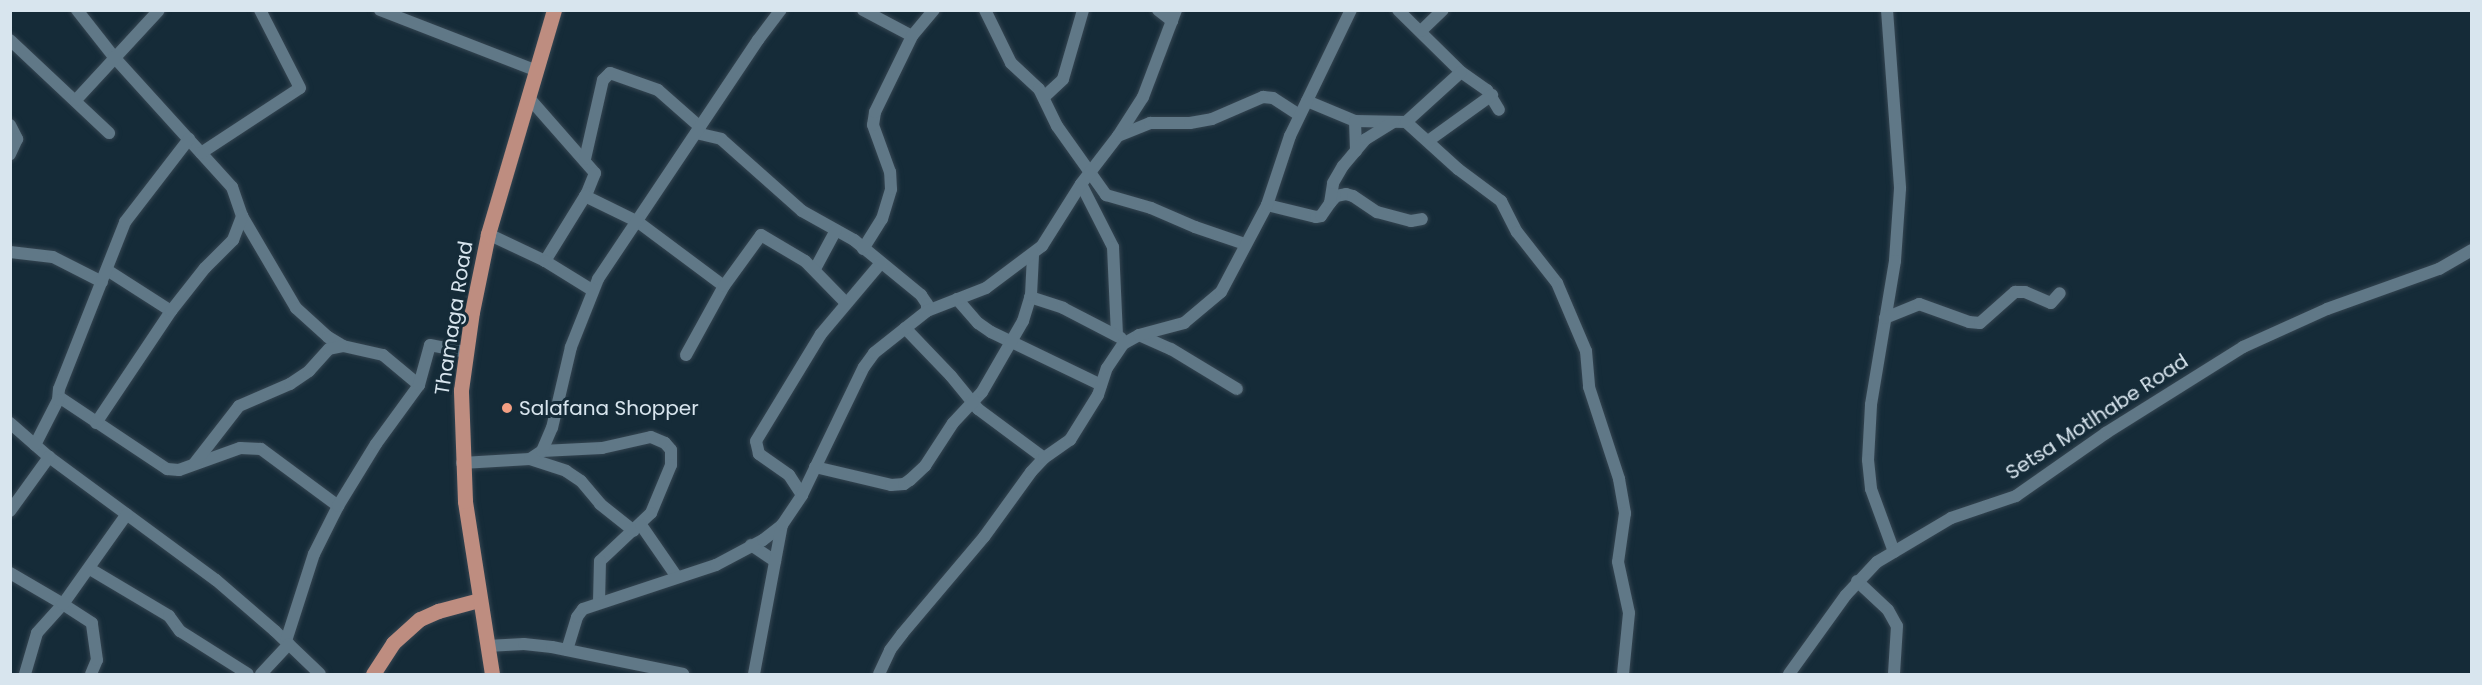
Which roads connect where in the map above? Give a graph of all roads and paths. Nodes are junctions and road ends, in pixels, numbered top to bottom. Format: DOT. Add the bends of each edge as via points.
graph roads {
  1 [pos="76,10"];
  2 [pos="159,10"];
  3 [pos="260,10"];
  4 [pos="380,10"];
  5 [pos="407,10"];
  6 [pos="554,10"];
  7 [pos="781,10"];
  8 [pos="863,10"];
  9 [pos="934,10"];
  10 [pos="985,10"];
  11 [pos="1083,10"];
  12 [pos="1158,10"];
  13 [pos="1351,10"];
  14 [pos="1398,10"];
  15 [pos="1443,10"];
  16 [pos="1887,10"];
  17 [pos="1174,16"];
  18 [pos="413,24"];
  19 [pos="1420,31"];
  20 [pos="912,36"];
  21 [pos="10,40"];
  22 [pos="114,57"];
  23 [pos="537,71"];
  24 [pos="1461,72"];
  25 [pos="1492,95"];
  26 [pos="1044,97"];
  27 [pos="529,98"];
  28 [pos="76,100"];
  29 [pos="1306,101"];
  30 [pos="1499,110"];
  31 [pos="1299,115"];
  32 [pos="1355,121"];
  33 [pos="1400,122"];
  34 [pos="10,125"];
  35 [pos="698,130"];
  36 [pos="109,133"];
  37 [pos="1118,136"];
  38 [pos="189,139"];
  39 [pos="1428,141"];
  40 [pos="1356,151"];
  41 [pos="201,153"];
  42 [pos="10,154"];
  43 [pos="585,159"];
  44 [pos="1090,170"];
  45 [pos="1081,184"];
  46 [pos="585,196"];
  47 [pos="1330,203"];
  48 [pos="1267,205"];
  49 [pos="242,216"];
  50 [pos="1422,219"];
  51 [pos="638,222"];
  52 [pos="836,230"];
  53 [pos="488,234"];
  54 [pos="1245,244"];
  55 [pos="863,249"];
  56 [pos="2472,250"];
  57 [pos="10,252"];
  58 [pos="1033,255"];
  59 [pos="545,261"];
  60 [pos="880,264"];
  61 [pos="814,269"];
  62 [pos="107,270"];
  63 [pos="102,282"];
  64 [pos="724,286"];
  65 [pos="592,290"];
  66 [pos="2060,293"];
  67 [pos="1030,297"];
  68 [pos="957,299"];
  69 [pos="845,302"];
  70 [pos="171,311"];
  71 [pos="927,311"];
  72 [pos="1885,318"];
  73 [pos="905,328"];
  74 [pos="1128,337"];
  75 [pos="1011,343"];
  76 [pos="343,346"];
  77 [pos="466,352"];
  78 [pos="686,355"];
  79 [pos="419,385"];
  80 [pos="1101,385"];
  81 [pos="1237,389"];
  82 [pos="59,397"];
  83 [pos="973,403"];
  84 [pos="10,423"];
  85 [pos="96,423"];
  86 [pos="35,445"];
  87 [pos="542,451"];
  88 [pos="49,457"];
  89 [pos="1044,458"];
  90 [pos="530,459"];
  91 [pos="462,463"];
  92 [pos="194,464"];
  93 [pos="814,467"];
  94 [pos="802,495"];
  95 [pos="338,506"];
  96 [pos="10,511"];
  97 [pos="127,514"];
  98 [pos="782,525"];
  99 [pos="637,528"];
  100 [pos="751,545"];
  101 [pos="1894,552"];
  102 [pos="775,561"];
  103 [pos="90,569"];
  104 [pos="10,573"];
  105 [pos="676,577"];
  106 [pos="1857,581"];
  107 [pos="478,600"];
  108 [pos="599,603"];
  109 [pos="63,604"];
  110 [pos="288,643"];
  111 [pos="487,646"];
  112 [pos="567,650"];
  113 [pos="25,675"];
  114 [pos="91,675"];
  115 [pos="248,675"];
  116 [pos="261,675"];
  117 [pos="320,675"];
  118 [pos="373,675"];
  119 [pos="492,675"];
  120 [pos="683,675"];
  121 [pos="754,675"];
  122 [pos="879,675"];
  123 [pos="1623,675"];
  124 [pos="1789,675"];
  125 [pos="1894,675"];
  1 -- 22 [label="street"];
  2 -- 22 [label="street"];
  3 -- 41 [label="street" via="300,88"];
  4 -- 18 [label="street"];
  5 -- 18 [label="street"];
  6 -- 23 [label="main road, Thamaga Road"];
  7 -- 35 [label="street"];
  8 -- 20 [label="street"];
  9 -- 20 [label="street"];
  10 -- 26 [label="street" via="1011,63"];
  11 -- 26 [label="street" via="1063,79"];
  12 -- 17 [label="street"];
  13 -- 29 [label="street"];
  14 -- 19 [label="street"];
  15 -- 19 [label="street"];
  16 -- 72 [label="street" via="1900,189"];
  17 -- 37 [label="street" via="1150,84"];
  18 -- 23 [label="street"];
  19 -- 24 [label="street"];
  20 -- 55 [label="street" via="873,119 890,172 891,189 882,219"];
  21 -- 28 [label="street"];
  22 -- 28 [label="street"];
  22 -- 38 [label="street"];
  23 -- 27 [label="main road, Thamaga Road"];
  24 -- 25 [label="street"];
  24 -- 33 [label="street"];
  25 -- 30 [label="street"];
  25 -- 39 [label="street"];
  26 -- 44 [label="street" via="1057,126"];
  27 -- 43 [label="street"];
  27 -- 53 [label="main road, Thamaga Road"];
  28 -- 36 [label="street"];
  29 -- 31 [label="street"];
  29 -- 32 [label="street"];
  31 -- 37 [label="street" via="1273,98 1263,97 1212,119 1150,123"];
  31 -- 48 [label="street"];
  32 -- 33 [label="street"];
  32 -- 40 [label="street"];
  33 -- 39 [label="street"];
  33 -- 40 [label="street" via="1371,135"];
  34 -- 42 [label="street" via="17,139"];
  35 -- 43 [label="street" via="658,90 610,73 603,80"];
  35 -- 51 [label="street"];
  35 -- 52 [label="street" via="721,139 796,206"];
  37 -- 44 [label="street"];
  38 -- 41 [label="street"];
  38 -- 62 [label="street" via="130,212"];
  39 -- 123 [label="street" via="1504,205 1517,232 1557,283 1586,351 1589,387 1619,480 1625,513 1617,562 1629,613"];
  40 -- 47 [label="street" via="1336,175"];
  41 -- 49 [label="street" via="234,190"];
  43 -- 46 [label="street" via="596,173"];
  44 -- 45 [label="street"];
  44 -- 54 [label="street" via="1102,191 1112,198"];
  45 -- 58 [label="street" via="1050,236"];
  45 -- 74 [label="street" via="1113,247"];
  46 -- 51 [label="street"];
  46 -- 59 [label="street"];
  47 -- 48 [label="street" via="1316,217"];
  47 -- 50 [label="street" via="1336,196 1346,194 1377,212 1411,221"];
  48 -- 54 [label="street"];
  49 -- 70 [label="street" via="233,240"];
  49 -- 76 [label="street" via="297,308"];
  51 -- 64 [label="street"];
  51 -- 65 [label="street"];
  52 -- 55 [label="street"];
  52 -- 61 [label="street"];
  53 -- 59 [label="street"];
  53 -- 77 [label="main road, Thamaga Road"];
  54 -- 74 [label="street" via="1213,302 1184,323"];
  55 -- 60 [label="street"];
  56 -- 101 [label="street, Setsa Motlhabe Road" via="2439,268 2327,309 2243,347 2106,433 2016,496 1951,518"];
  57 -- 63 [label="street" via="53,257"];
  58 -- 67 [label="street"];
  58 -- 68 [label="street" via="986,288"];
  59 -- 65 [label="street"];
  60 -- 69 [label="street"];
  60 -- 71 [label="street" via="921,296"];
  61 -- 64 [label="street" via="761,235"];
  61 -- 69 [label="street"];
  62 -- 63 [label="street"];
  62 -- 70 [label="street"];
  63 -- 82 [label="street"];
  64 -- 78 [label="street"];
  65 -- 87 [label="street" via="571,347 552,428"];
  66 -- 72 [label="street" via="2051,303 2015,292 1980,323 1918,304"];
  67 -- 74 [label="street"];
  67 -- 75 [label="street"];
  68 -- 71 [label="street"];
  68 -- 75 [label="street" via="978,323"];
  69 -- 94 [label="street" via="810,350 756,441 759,454 789,475"];
  70 -- 85 [label="street"];
  71 -- 73 [label="street"];
  72 -- 101 [label="street" via="1871,405 1868,460 1871,489"];
  73 -- 83 [label="street"];
  73 -- 93 [label="street" via="874,353 864,367"];
  74 -- 80 [label="street" via="1110,362"];
  74 -- 81 [label="street" via="1171,349"];
  75 -- 80 [label="street"];
  75 -- 83 [label="street"];
  76 -- 79 [label="street" via="383,355"];
  76 -- 92 [label="street" via="329,349 309,371 290,384 239,406"];
  77 -- 79 [label="street" via="430,345"];
  77 -- 91 [label="main road, Thamaga Road" via="461,390"];
  79 -- 95 [label="street"];
  80 -- 89 [label="street" via="1070,440"];
  82 -- 85 [label="street"];
  82 -- 86 [label="street"];
  83 -- 89 [label="street" via="990,420"];
  83 -- 93 [label="street" via="952,423 925,466 904,484 891,485"];
  84 -- 86 [label="street"];
  85 -- 92 [label="street" via="168,469 179,470"];
  86 -- 88 [label="street"];
  87 -- 90 [label="street"];
  87 -- 99 [label="street" via="602,447 651,437 665,443 671,450 671,465 654,507"];
  88 -- 96 [label="street"];
  88 -- 97 [label="street"];
  89 -- 122 [label="street" via="902,634"];
  90 -- 91 [label="street"];
  90 -- 99 [label="street" via="566,471 581,481 600,504"];
  91 -- 107 [label="main road, Thamaga Road"];
  92 -- 95 [label="street" via="240,448 261,449"];
  93 -- 94 [label="street"];
  94 -- 98 [label="street"];
  95 -- 110 [label="street" via="314,554"];
  97 -- 103 [label="street"];
  97 -- 110 [label="street" via="216,580"];
  98 -- 100 [label="street"];
  98 -- 102 [label="street"];
  99 -- 105 [label="street"];
  99 -- 108 [label="street" via="600,561"];
  100 -- 102 [label="street"];
  100 -- 105 [label="street" via="716,565"];
  101 -- 106 [label="street, Setsa Motlhabe Road"];
  102 -- 121 [label="street"];
  103 -- 109 [label="street"];
  103 -- 115 [label="street" via="169,616 180,631"];
  104 -- 109 [label="street"];
  105 -- 108 [label="street"];
  106 -- 124 [label="street, Setsa Motlhabe Road"];
  106 -- 125 [label="street" via="1888,610 1897,626"];
  107 -- 111 [label="main road, Thamaga Road"];
  107 -- 118 [label="main road" via="420,619 393,643"];
  108 -- 112 [label="street" via="579,612"];
  109 -- 113 [label="street" via="37,633"];
  109 -- 114 [label="street" via="92,623 97,660"];
  110 -- 116 [label="street"];
  110 -- 117 [label="street"];
  111 -- 112 [label="street" via="524,644"];
  111 -- 119 [label="main road, Thamaga Road"];
  112 -- 120 [label="street"];
}
